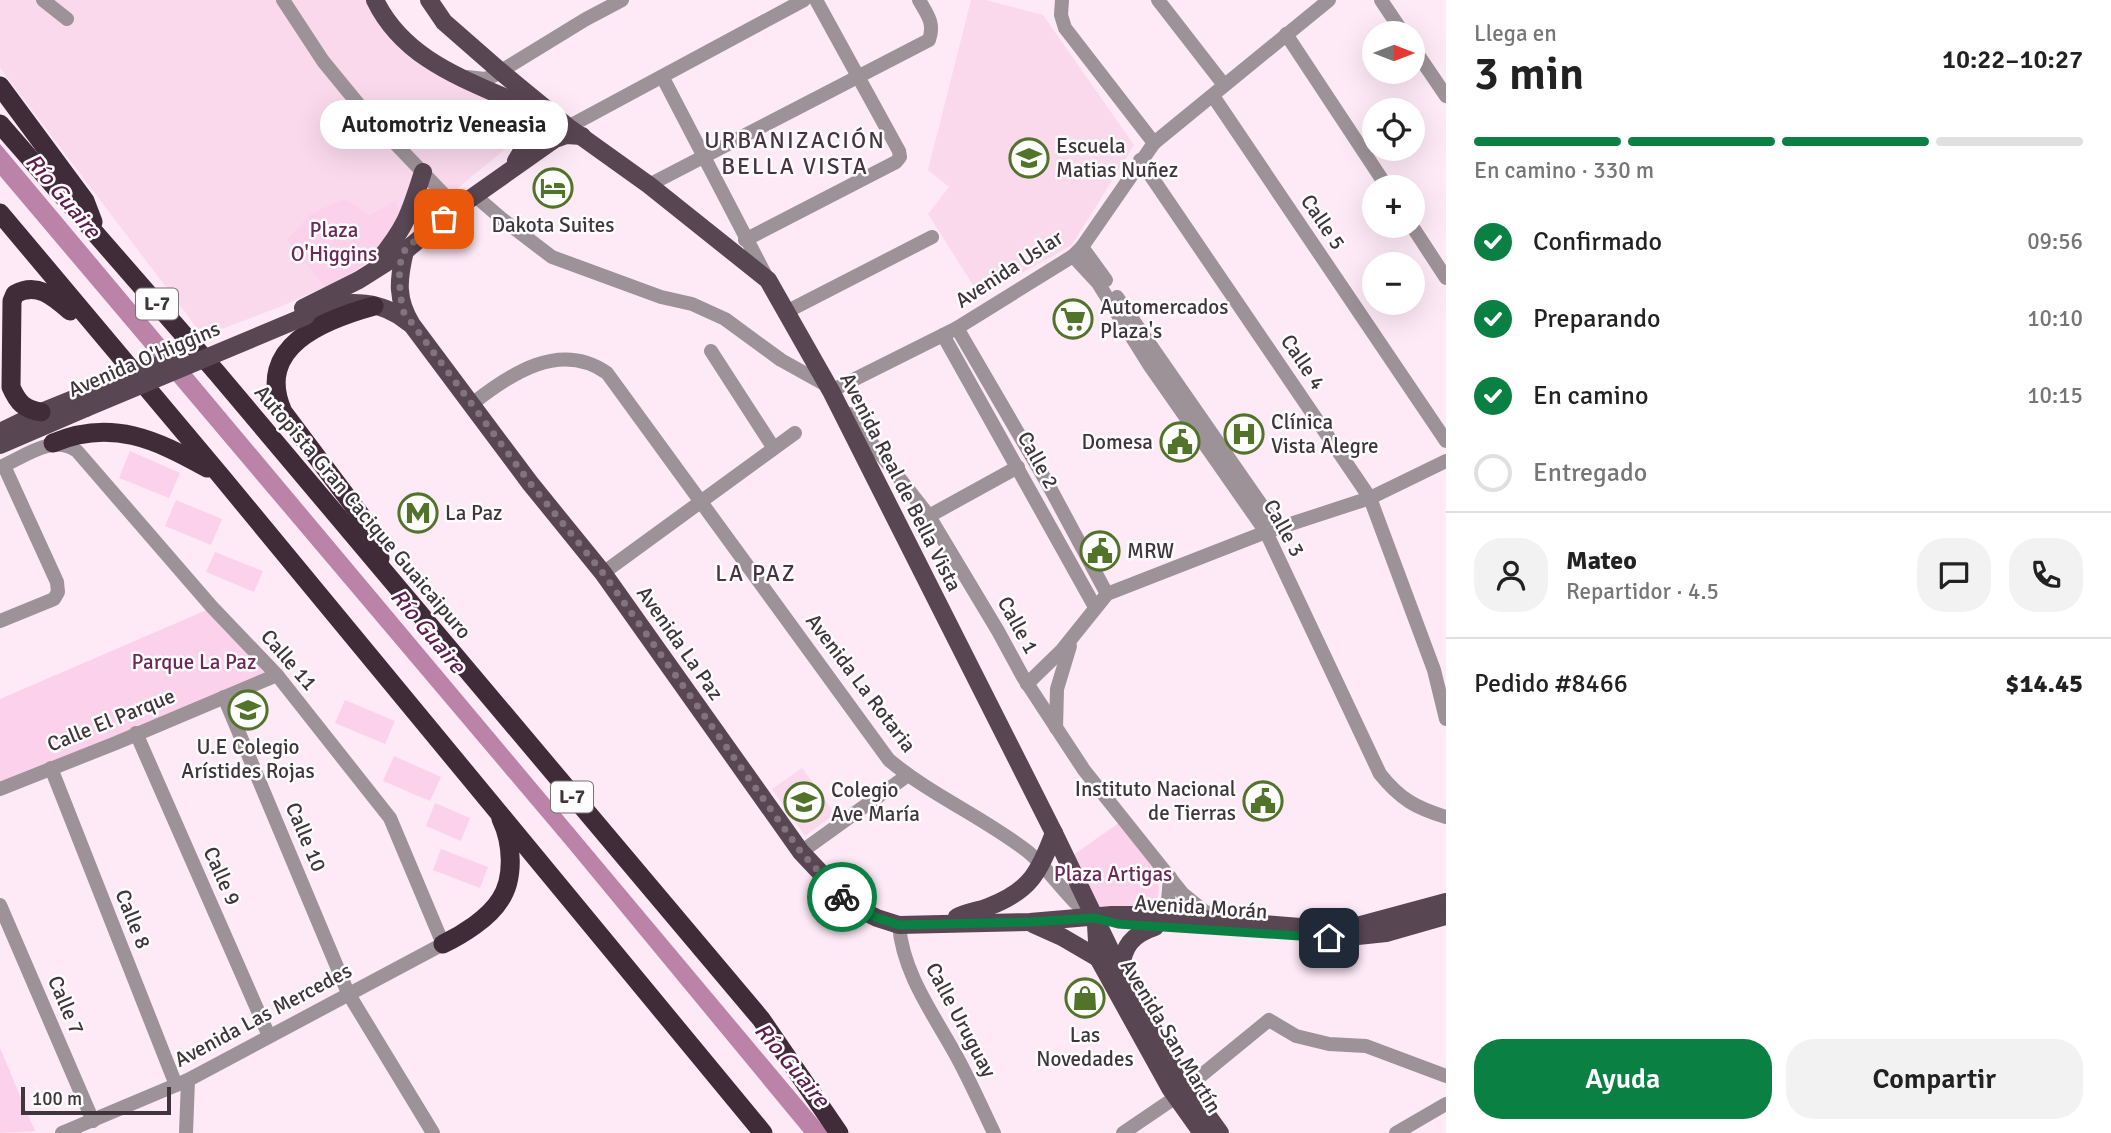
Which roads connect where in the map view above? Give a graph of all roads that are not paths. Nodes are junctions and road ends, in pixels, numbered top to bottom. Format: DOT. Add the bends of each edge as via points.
graph roads {
  1 [pos="43,0"];
  2 [pos="283,0"];
  3 [pos="375,0"];
  4 [pos="429,0"];
  5 [pos="622,0"];
  6 [pos="804,0"];
  7 [pos="816,0"];
  8 [pos="919,0"];
  9 [pos="1062,0"];
  10 [pos="1158,0"];
  11 [pos="1381,0"];
  12 [pos="1322,2"];
  13 [pos="67,19"];
  14 [pos="1395,21"];
  15 [pos="1286,34"];
  16 [pos="1425,65"];
  17 [pos="500,71"];
  18 [pos="456,75"];
  19 [pos="860,76"];
  20 [pos="663,78"];
  21 [pos="1224,85"];
  22 [pos="0,86"];
  23 [pos="1213,96"];
  24 [pos="1446,96"];
  25 [pos="0,124"];
  26 [pos="575,131"];
  27 [pos="1154,142"];
  28 [pos="702,157"];
  29 [pos="1140,160"];
  30 [pos="511,168"];
  31 [pos="423,172"];
  32 [pos="1379,175"];
  33 [pos="649,185"];
  34 [pos="477,193"];
  35 [pos="457,208"];
  36 [pos="0,213"];
  37 [pos="98,236"];
  38 [pos="932,237"];
  39 [pos="1420,238"];
  40 [pos="745,240"];
  41 [pos="405,251"];
  42 [pos="1077,251"];
  43 [pos="1446,278"];
  44 [pos="359,280"];
  45 [pos="768,280"];
  46 [pos="0,298"];
  47 [pos="374,306"];
  48 [pos="305,312"];
  49 [pos="786,312"];
  50 [pos="412,325"];
  51 [pos="957,328"];
  52 [pos="943,335"];
  53 [pos="106,341"];
  54 [pos="711,351"];
  55 [pos="0,370"];
  56 [pos="829,388"];
  57 [pos="85,402"];
  58 [pos="472,404"];
  59 [pos="41,412"];
  60 [pos="0,432"];
  61 [pos="794,433"];
  62 [pos="1446,441"];
  63 [pos="53,443"];
  64 [pos="0,445"];
  65 [pos="773,447"];
  66 [pos="1446,461"];
  67 [pos="2,467"];
  68 [pos="1018,467"];
  69 [pos="220,475"];
  70 [pos="1370,498"];
  71 [pos="700,501"];
  72 [pos="929,516"];
  73 [pos="1272,530"];
  74 [pos="385,572"];
  75 [pos="603,573"];
  76 [pos="1107,594"];
  77 [pos="1094,608"];
  78 [pos="0,621"];
  79 [pos="277,675"];
  80 [pos="1027,684"];
  81 [pos="225,697"];
  82 [pos="1446,719"];
  83 [pos="1056,730"];
  84 [pos="136,733"];
  85 [pos="51,768"];
  86 [pos="908,775"];
  87 [pos="0,789"];
  88 [pos="496,808"];
  89 [pos="1446,817"];
  90 [pos="1054,833"];
  91 [pos="801,852"];
  92 [pos="1043,864"];
  93 [pos="1170,877"];
  94 [pos="1446,902"];
  95 [pos="0,905"];
  96 [pos="1446,916"];
  97 [pos="1095,918"];
  98 [pos="1155,921"];
  99 [pos="1224,921"];
  100 [pos="1030,922"];
  101 [pos="948,923"];
  102 [pos="900,925"];
  103 [pos="443,944"];
  104 [pos="1098,958"];
  105 [pos="1120,970"];
  106 [pos="348,993"];
  107 [pos="269,1036"];
  108 [pos="1446,1076"];
  109 [pos="182,1082"];
  110 [pos="1181,1092"];
  111 [pos="1446,1104"];
  112 [pos="93,1121"];
  113 [pos="62,1133"];
  114 [pos="186,1133"];
  115 [pos="432,1133"];
  116 [pos="763,1133"];
  117 [pos="839,1133"];
  118 [pos="994,1133"];
  119 [pos="1123,1133"];
  120 [pos="1202,1133"];
  121 [pos="1220,1133"];
  122 [pos="1396,1133"];
  1 -- 13 [label="street"];
  2 -- 31 [label="street" via="331,71"];
  3 -- 18 [label="main road" via="402,41"];
  4 -- 17 [label="main road, Avenida Real de Bella Vista" via="444,22"];
  5 -- 17 [label="street"];
  6 -- 20 [label="street"];
  7 -- 19 [label="street"];
  8 -- 19 [label="street" via="932,22 929,40"];
  9 -- 27 [label="street" via="1065,29"];
  10 -- 21 [label="street"];
  11 -- 14 [label="street"];
  12 -- 15 [label="street, Avenida Uslar"];
  15 -- 21 [label="street, Avenida Uslar"];
  15 -- 32 [label="street"];
  16 -- 24 [label="street"];
  17 -- 18 [label="street" via="485,79"];
  17 -- 26 [label="main road, Avenida Real de Bella Vista"];
  18 -- 30 [label="main road, Avenida O'Higgins" via="528,112 531,134"];
  19 -- 28 [label="street"];
  19 -- 40 [label="street" via="900,157"];
  20 -- 26 [label="street"];
  20 -- 28 [label="street"];
  21 -- 23 [label="street, Avenida Uslar"];
  22 -- 37 [label="highway" via="85,201"];
  23 -- 27 [label="street, Avenida Uslar"];
  23 -- 62 [label="street, Calle 5"];
  25 -- 37 [label="highway, Autopista Gran Cacique Guaicaipuro / L-7"];
  26 -- 30 [label="main road, Avenida O'Higgins"];
  26 -- 33 [label="main road, Avenida Real de Bella Vista"];
  27 -- 29 [label="street, Avenida Uslar"];
  28 -- 33 [label="street"];
  28 -- 40 [label="street"];
  29 -- 42 [label="street, Avenida Uslar"];
  29 -- 70 [label="street, Calle 4"];
  30 -- 34 [label="main road, Avenida O'Higgins"];
  31 -- 35 [label="street"];
  31 -- 44 [label="main road" via="404,227"];
  33 -- 45 [label="main road, Avenida Real de Bella Vista"];
  34 -- 35 [label="main road, Avenida O'Higgins"];
  34 -- 56 [label="street" via="552,257 725,319"];
  35 -- 41 [label="main road, Avenida O'Higgins"];
  36 -- 53 [label="highway"];
  37 -- 74 [label="highway, Autopista Gran Cacique Guaicaipuro / L-7"];
  38 -- 49 [label="street"];
  39 -- 43 [label="street"];
  40 -- 45 [label="street"];
  41 -- 44 [label="main road, Avenida O'Higgins"];
  41 -- 50 [label="main road, Avenida La Paz" via="400,295"];
  42 -- 51 [label="street, Avenida Uslar"];
  42 -- 73 [label="street, Calle 3" via="1150,366"];
  44 -- 48 [label="main road, Avenida O'Higgins"];
  45 -- 49 [label="main road, Avenida Real de Bella Vista"];
  46 -- 55 [label="highway"];
  47 -- 48 [label="main road, Avenida La Paz" via="342,303"];
  47 -- 50 [label="main road, Avenida La Paz"];
  47 -- 74 [label="highway" via="331,320 298,341 279,361 275,384 283,412 368,525"];
  48 -- 57 [label="main road, Avenida O'Higgins, bridge"];
  49 -- 56 [label="main road, Avenida Real de Bella Vista"];
  50 -- 58 [label="main road, Avenida La Paz"];
  51 -- 52 [label="street, Avenida Uslar"];
  51 -- 76 [label="street, Calle 2"];
  52 -- 56 [label="street, Avenida Uslar"];
  52 -- 68 [label="street, Calle 2"];
  53 -- 59 [label="highway" via="48,293 32,288 15,294 11,387 23,407"];
  53 -- 69 [label="highway"];
  54 -- 65 [label="street"];
  56 -- 72 [label="street, Calle 1"];
  56 -- 90 [label="main road, Avenida Real de Bella Vista"];
  57 -- 59 [label="main road, Avenida O'Higgins"];
  57 -- 64 [label="main road, Avenida O'Higgins"];
  58 -- 71 [label="street, Avenida La Rotaria" via="533,365 568,359 597,366 614,380"];
  58 -- 75 [label="main road, Avenida La Paz"];
  59 -- 60 [label="main road, Avenida O'Higgins"];
  61 -- 65 [label="street"];
  63 -- 67 [label="street"];
  63 -- 69 [label="highway" via="80,433 138,436 171,447"];
  63 -- 79 [label="street, Calle 11" via="77,451"];
  65 -- 71 [label="street"];
  66 -- 70 [label="street"];
  67 -- 78 [label="street" via="58,592 54,599"];
  68 -- 72 [label="street"];
  68 -- 77 [label="street, Calle 2"];
  69 -- 88 [label="highway"];
  70 -- 73 [label="street"];
  70 -- 82 [label="street, Calle 4" via="1434,670"];
  71 -- 75 [label="street"];
  71 -- 86 [label="street, Avenida La Rotaria" via="889,760"];
  72 -- 80 [label="street, Calle 1"];
  73 -- 76 [label="street"];
  73 -- 89 [label="street, Calle 3" via="1380,774 1396,793 1421,809"];
  74 -- 117 [label="highway, Autopista Gran Cacique Guaicaipuro / L-7" via="761,1019"];
  75 -- 91 [label="main road, Avenida La Paz"];
  76 -- 77 [label="street"];
  77 -- 80 [label="street" via="1062,650"];
  77 -- 83 [label="street" via="1064,661 1057,689"];
  79 -- 81 [label="street, Calle El Parque"];
  79 -- 103 [label="street, Calle 11" via="390,818"];
  80 -- 83 [label="street, Calle 1"];
  81 -- 84 [label="street, Calle El Parque"];
  81 -- 106 [label="street, Calle 10"];
  83 -- 93 [label="street, Calle 1"];
  84 -- 85 [label="street, Calle El Parque"];
  84 -- 107 [label="street, Calle 9"];
  85 -- 87 [label="street, Calle El Parque"];
  85 -- 109 [label="street, Calle 8"];
  86 -- 91 [label="street"];
  86 -- 92 [label="street, Avenida La Rotaria"];
  88 -- 103 [label="highway" via="507,831 509,849 505,890 489,914"];
  88 -- 116 [label="highway"];
  90 -- 92 [label="main road, Avenida La Paz"];
  90 -- 97 [label="main road, Avenida Real de Bella Vista"];
  91 -- 102 [label="main road, Avenida La Paz" via="851,905"];
  92 -- 97 [label="street, Avenida La Rotaria" via="1082,910"];
  92 -- 101 [label="main road, Avenida La Paz" via="1028,884 1011,896"];
  93 -- 98 [label="street" via="1168,901"];
  93 -- 99 [label="street, Calle 1" via="1194,904"];
  94 -- 99 [label="main road, Avenida Morán" via="1340,928"];
  95 -- 112 [label="street, Calle 7"];
  96 -- 98 [label="main road, Avenida Morán" via="1386,933 1347,938"];
  97 -- 98 [label="main road, Avenida Morán" via="1118,924"];
  97 -- 100 [label="main road, Avenida La Paz"];
  97 -- 104 [label="main road, Avenida San Martín"];
  97 -- 105 [label="main road, Avenida San Martín"];
  98 -- 99 [label="main road, Avenida Morán"];
  98 -- 105 [label="main road" via="1123,951"];
  100 -- 101 [label="main road, Avenida La Paz"];
  100 -- 104 [label="main road"];
  101 -- 102 [label="main road, Avenida La Paz"];
  102 -- 118 [label="street, Calle Uruguay" via="912,976"];
  103 -- 106 [label="street, Avenida Las Mercedes"];
  104 -- 110 [label="main road, Avenida San Martín"];
  105 -- 110 [label="main road, Avenida San Martín"];
  106 -- 107 [label="street, Avenida Las Mercedes"];
  106 -- 115 [label="street, Calle 10"];
  107 -- 109 [label="street, Avenida Las Mercedes"];
  108 -- 110 [label="street" via="1366,1046 1296,1036 1269,1020"];
  109 -- 112 [label="street, Avenida Las Mercedes"];
  109 -- 114 [label="street"];
  110 -- 119 [label="street"];
  110 -- 120 [label="main road, Avenida San Martín"];
  110 -- 121 [label="main road, Avenida San Martín"];
  111 -- 122 [label="street"];
  112 -- 113 [label="street, Avenida Las Mercedes"];
}
